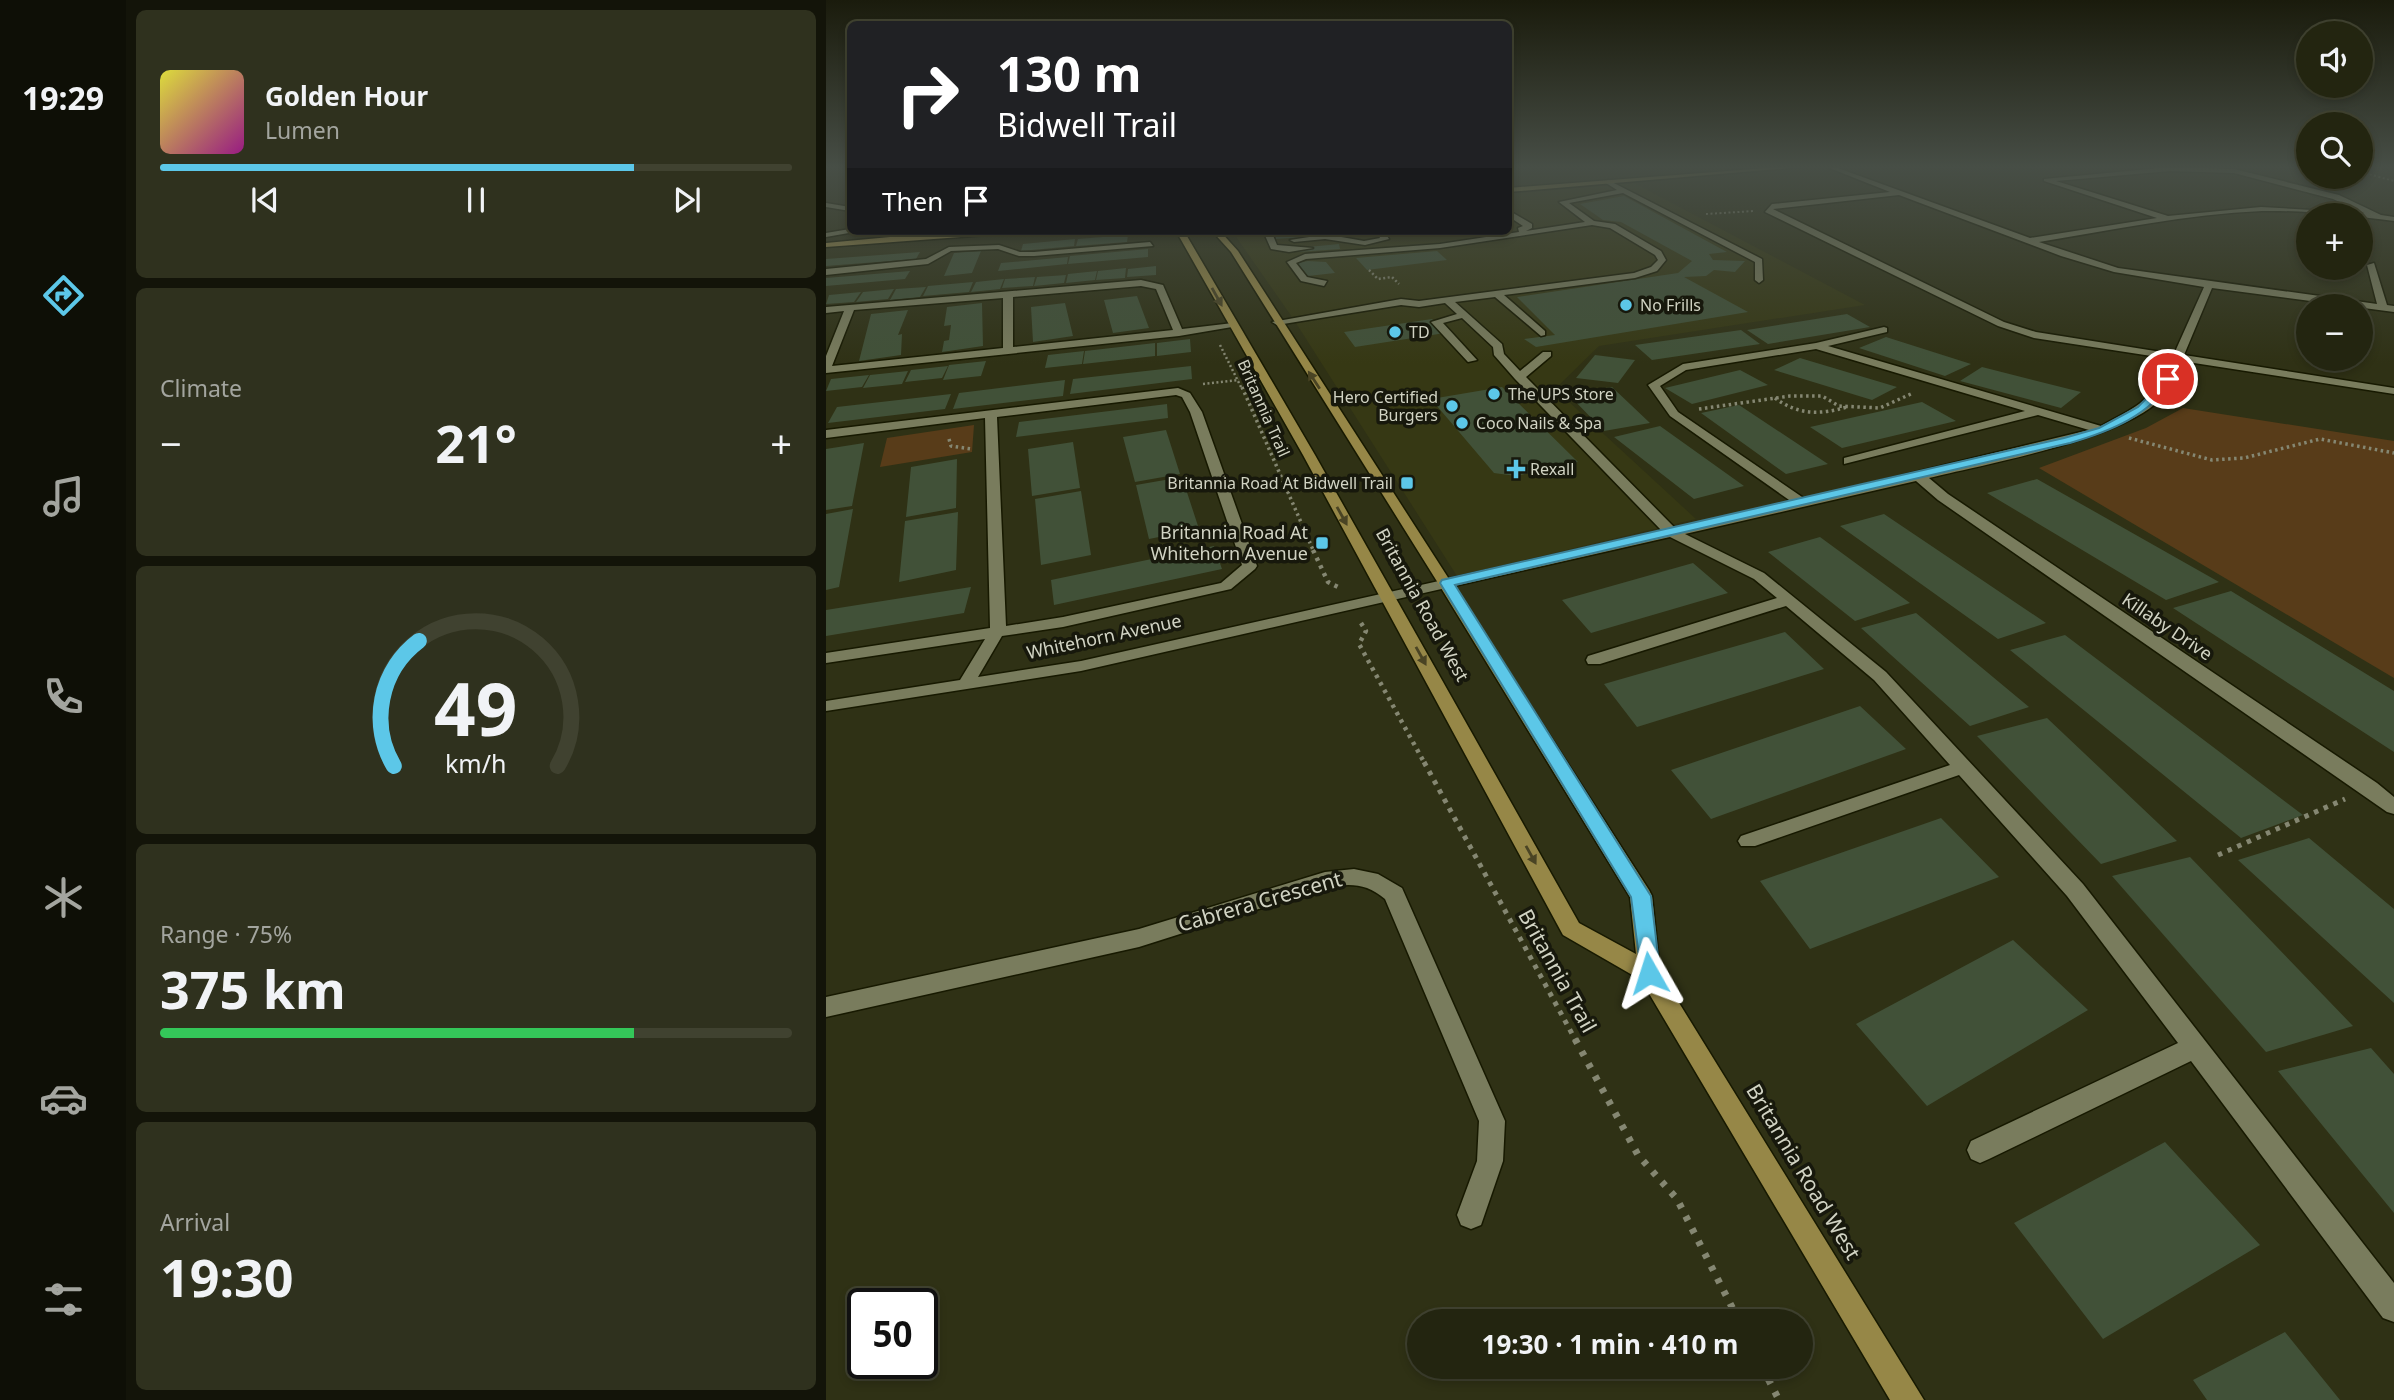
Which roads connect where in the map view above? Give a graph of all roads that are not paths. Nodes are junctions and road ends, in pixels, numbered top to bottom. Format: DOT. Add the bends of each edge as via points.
graph roads {
  1 [pos="846,232"];
  2 [pos="1623,232"];
  3 [pos="1703,232"];
  4 [pos="1817,232"];
  5 [pos="2005,232"];
  6 [pos="2083,232"];
  7 [pos="826,235"];
  8 [pos="950,235"];
  9 [pos="1180,235"];
  10 [pos="1220,235"];
  11 [pos="1268,235"];
  12 [pos="1321,235"];
  13 [pos="1331,235"];
  14 [pos="1382,235"];
  15 [pos="1451,235"];
  16 [pos="1491,235"];
  17 [pos="2028,241"];
  18 [pos="1363,243"];
  19 [pos="1424,243"];
  20 [pos="1150,244"];
  21 [pos="826,245"];
  22 [pos="1274,247"];
  23 [pos="949,249"];
  24 [pos="826,272"];
  25 [pos="2373,273"];
  26 [pos="1759,280"];
  27 [pos="1324,283"];
  28 [pos="2209,285"];
  29 [pos="1496,293"];
  30 [pos="1007,295"];
  31 [pos="1447,300"];
  32 [pos="2382,307"];
  33 [pos="849,308"];
  34 [pos="2394,309"];
  35 [pos="826,310"];
  36 [pos="1464,315"];
  37 [pos="1277,322"];
  38 [pos="1233,326"];
  39 [pos="1884,330"];
  40 [pos="1179,333"];
  41 [pos="1541,333"];
  42 [pos="1816,346"];
  43 [pos="1008,351"];
  44 [pos="1547,354"];
  45 [pos="2178,358"];
  46 [pos="1472,360"];
  47 [pos="826,370"];
  48 [pos="1519,377"];
  49 [pos="2394,391"];
  50 [pos="2039,411"];
  51 [pos="991,413"];
  52 [pos="2102,430"];
  53 [pos="826,434"];
  54 [pos="1848,461"];
  55 [pos="1919,477"];
  56 [pos="1803,503"];
  57 [pos="1671,533"];
  58 [pos="1446,583"];
  59 [pos="1388,597"];
  60 [pos="1788,600"];
  61 [pos="998,630"];
  62 [pos="826,658"];
  63 [pos="1594,660"];
  64 [pos="965,685"];
  65 [pos="826,706"];
  66 [pos="1963,768"];
  67 [pos="2394,807"];
  68 [pos="1748,841"];
  69 [pos="1649,973"];
  70 [pos="826,1007"];
  71 [pos="2195,1047"];
  72 [pos="1980,1150"];
  73 [pos="1471,1215"];
  74 [pos="2394,1307"];
  75 [pos="1908,1400"];
  1 -- 7 [label="street"];
  2 -- 29 [label="street" via="1658,253 1662,260 1654,269"];
  3 -- 26 [label="street" via="1759,261"];
  4 -- 45 [label="street" via="2001,324 2034,335"];
  5 -- 17 [label="street"];
  6 -- 17 [label="street"];
  8 -- 21 [label="main road"];
  8 -- 23 [label="street"];
  9 -- 38 [label="main road, Britannia Road West, one-way"];
  10 -- 37 [label="main road, Britannia Road West"];
  11 -- 22 [label="street"];
  12 -- 22 [label="street"];
  13 -- 18 [label="street"];
  14 -- 18 [label="street" via="1385,239"];
  15 -- 19 [label="street"];
  16 -- 19 [label="street"];
  17 -- 28 [label="street" via="2117,270"];
  18 -- 22 [label="street" via="1289,250"];
  19 -- 27 [label="street" via="1290,262 1304,279"];
  20 -- 23 [label="street" via="1034,254 999,247"];
  23 -- 24 [label="street" via="928,261"];
  25 -- 32 [label="street"];
  28 -- 32 [label="street"];
  28 -- 45 [label="street, Whitehorn Avenue"];
  29 -- 31 [label="street"];
  29 -- 41 [label="street"];
  30 -- 33 [label="street"];
  30 -- 40 [label="street" via="1155,284"];
  30 -- 43 [label="street"];
  31 -- 36 [label="street"];
  31 -- 37 [label="street" via="1317,322"];
  32 -- 34 [label="street"];
  33 -- 35 [label="street"];
  33 -- 47 [label="street"];
  36 -- 46 [label="street" via="1436,322"];
  36 -- 48 [label="street" via="1498,346 1499,355"];
  58 -- 37 [label="main road, Britannia Road West, one-way"];
  38 -- 40 [label="street"];
  38 -- 59 [label="main road, Britannia Road West, one-way"];
  39 -- 42 [label="street"];
  40 -- 43 [label="street"];
  42 -- 50 [label="street"];
  42 -- 56 [label="street" via="1683,367 1654,385 1674,414"];
  43 -- 47 [label="street"];
  44 -- 48 [label="street"];
  45 -- 49 [label="street"];
  45 -- 52 [label="street, Whitehorn Avenue" via="2159,394"];
  48 -- 57 [label="street"];
  50 -- 52 [label="street"];
  50 -- 54 [label="street"];
  51 -- 53 [label="street"];
  51 -- 61 [label="street"];
  51 -- 61 [label="street" via="1178,391 1186,395 1250,566 1226,586 1063,622"];
  52 -- 55 [label="street, Whitehorn Avenue"];
  55 -- 56 [label="street, Whitehorn Avenue"];
  55 -- 67 [label="street, Killaby Drive"];
  56 -- 57 [label="street, Whitehorn Avenue"];
  57 -- 58 [label="street, Whitehorn Avenue"];
  57 -- 60 [label="street" via="1759,576"];
  58 -- 59 [label="street, Whitehorn Avenue"];
  58 -- 69 [label="main road, Britannia Road West" via="1641,896"];
  59 -- 64 [label="street, Whitehorn Avenue" via="1081,666"];
  59 -- 69 [label="main road, Britannia Road West, one-way" via="1571,929"];
  60 -- 63 [label="street"];
  60 -- 66 [label="street" via="1880,676"];
  61 -- 62 [label="street"];
  61 -- 64 [label="street"];
  64 -- 65 [label="street, Whitehorn Avenue"];
  66 -- 68 [label="street"];
  66 -- 71 [label="street" via="2075,890"];
  69 -- 75 [label="main road, Britannia Road West"];
  70 -- 73 [label="street, Cabrera Crescent" via="1139,938 1325,880 1353,875 1371,878 1394,894 1400,905 1492,1121 1490,1161"];
  71 -- 72 [label="street"];
  71 -- 74 [label="street"];
}
